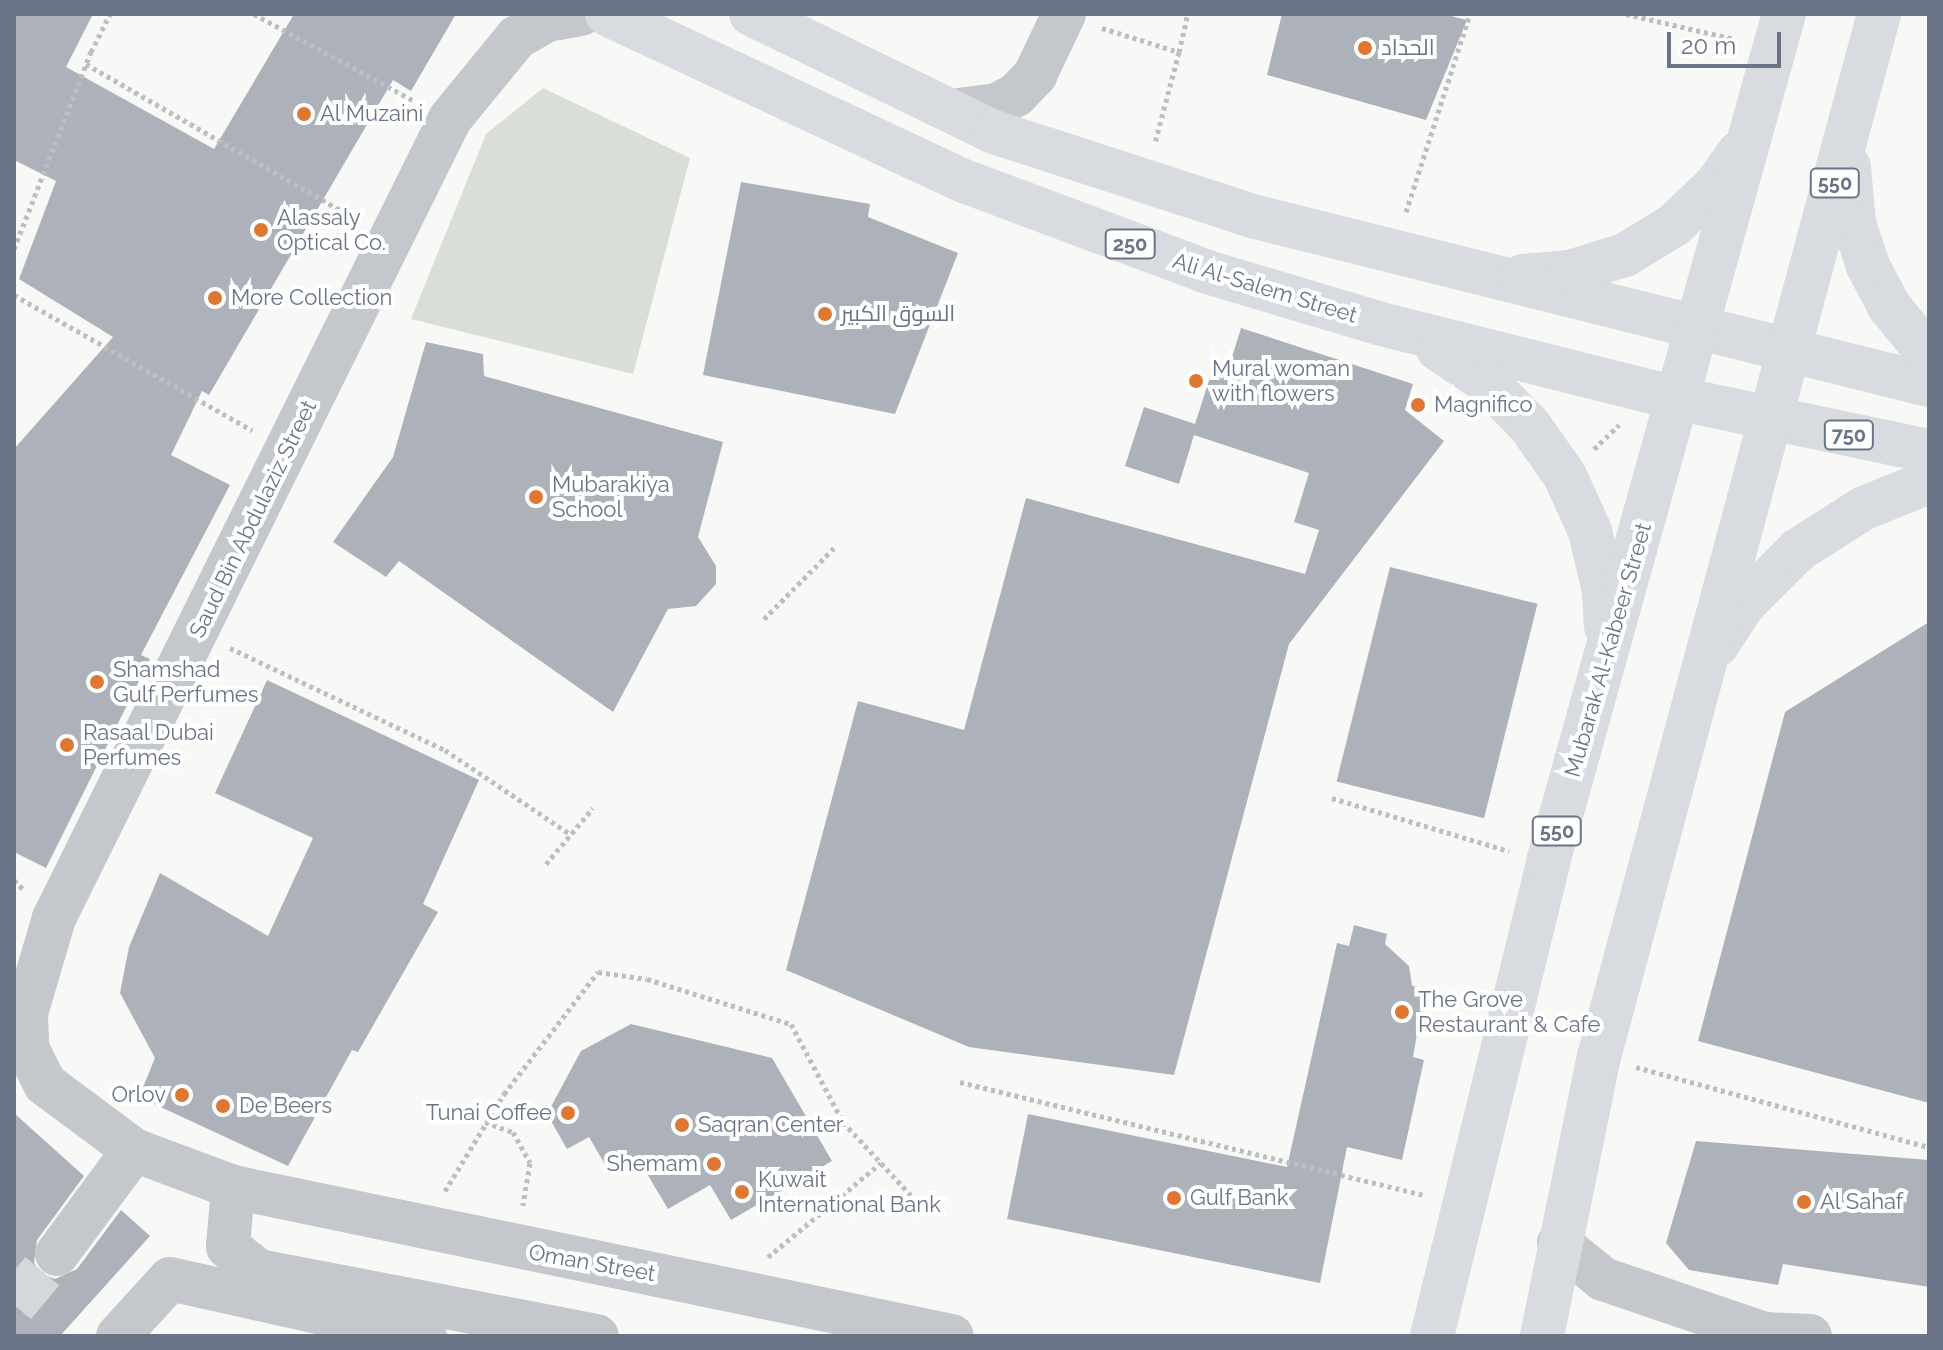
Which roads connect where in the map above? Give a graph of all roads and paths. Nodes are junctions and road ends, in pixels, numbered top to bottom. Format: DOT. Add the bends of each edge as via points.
graph roads {
  1 [pos="110,14"];
  2 [pos="254,14"];
  3 [pos="581,14"];
  4 [pos="607,14"];
  5 [pos="751,14"];
  6 [pos="1188,14"];
  7 [pos="1470,14"];
  8 [pos="1626,14"];
  9 [pos="1879,14"];
  10 [pos="1063,15"];
  11 [pos="1780,31"];
  12 [pos="1179,52"];
  13 [pos="86,64"];
  14 [pos="952,111"];
  15 [pos="450,119"];
  16 [pos="1850,132"];
  17 [pos="1748,138"];
  18 [pos="1145,180"];
  19 [pos="391,240"];
  20 [pos="14,249"];
  21 [pos="1392,255"];
  22 [pos="1455,269"];
  23 [pos="14,295"];
  24 [pos="1381,324"];
  25 [pos="1698,331"];
  26 [pos="1786,350"];
  27 [pos="1929,355"];
  28 [pos="1929,385"];
  29 [pos="1680,399"];
  30 [pos="1768,420"];
  31 [pos="288,450"];
  32 [pos="1929,451"];
  33 [pos="1929,482"];
  34 [pos="835,547"];
  35 [pos="764,619"];
  36 [pos="197,633"];
  37 [pos="1607,652"];
  38 [pos="1700,670"];
  39 [pos="1332,798"];
  40 [pos="593,808"];
  41 [pos="570,834"];
  42 [pos="1548,862"];
  43 [pos="546,864"];
  44 [pos="1599,1057"];
  45 [pos="960,1082"];
  46 [pos="45,1084"];
  47 [pos="485,1122"];
  48 [pos="1929,1147"];
  49 [pos="134,1150"];
  50 [pos="881,1163"];
  51 [pos="233,1187"];
  52 [pos="1461,1204"];
  53 [pos="930,1216"];
  54 [pos="428,1229"];
  55 [pos="1559,1243"];
  56 [pos="516,1249"];
  57 [pos="57,1254"];
  58 [pos="729,1288"];
  59 [pos="400,1334"];
  60 [pos="1765,1335"];
  61 [pos="118,1336"];
  62 [pos="597,1336"];
  63 [pos="952,1336"];
  64 [pos="1432,1336"];
  65 [pos="1542,1336"];
  66 [pos="1810,1336"];
  1 -- 13 [label="path"];
  2 -- 15 [label="path"];
  3 -- 15 [label="street, Saud Bin Abdulaziz Street" via="547,20 517,37"];
  4 -- 24 [label="main road, Ali Al-Salem Street / 250" via="1005,198 1207,272"];
  5 -- 14 [label="main road"];
  6 -- 12 [label="path"];
  7 -- 21 [label="path"];
  8 -- 11 [label="path"];
  9 -- 16 [label="main road, 550"];
  10 -- 12 [label="path"];
  10 -- 14 [label="street" via="1035,75 1016,95 997,105"];
  11 -- 17 [label="main road, Mubarak Al-Kabeer Street / 550"];
  12 -- 18 [label="path"];
  13 -- 19 [label="path"];
  13 -- 20 [label="path"];
  14 -- 18 [label="main road" via="1034,147"];
  15 -- 19 [label="street, Saud Bin Abdulaziz Street"];
  16 -- 26 [label="main road, 550"];
  16 -- 27 [label="main road" via="1854,223 1868,266 1889,306"];
  17 -- 22 [label="main road" via="1716,185 1674,225 1625,255 1570,272 1512,277"];
  17 -- 25 [label="main road, Mubarak Al-Kabeer Street / 550"];
  18 -- 21 [label="main road"];
  19 -- 31 [label="street, Saud Bin Abdulaziz Street"];
  21 -- 22 [label="main road"];
  22 -- 25 [label="main road"];
  23 -- 31 [label="path"];
  24 -- 29 [label="main road, Ali Al-Salem Street / 250"];
  24 -- 37 [label="main road" via="1437,348 1487,382 1530,426 1565,476 1590,531 1604,591"];
  25 -- 26 [label="main road"];
  25 -- 29 [label="main road, Mubarak Al-Kabeer Street / 550"];
  26 -- 28 [label="main road"];
  26 -- 30 [label="main road, 550"];
  29 -- 30 [label="main road, Ali Al-Salem Street / 250"];
  29 -- 37 [label="main road, Mubarak Al-Kabeer Street / 550"];
  30 -- 32 [label="main road, 750"];
  30 -- 38 [label="main road, 550"];
  31 -- 36 [label="street, Saud Bin Abdulaziz Street"];
  33 -- 38 [label="main road" via="1864,508 1798,550 1743,605"];
  34 -- 35 [label="path"];
  36 -- 41 [label="path" via="445,750"];
  36 -- 46 [label="street, Saud Bin Abdulaziz Street" via="40,952 26,1013 27,1048"];
  37 -- 42 [label="main road, Mubarak Al-Kabeer Street / 550"];
  38 -- 44 [label="main road, 550"];
  39 -- 42 [label="path"];
  40 -- 41 [label="path"];
  41 -- 43 [label="path"];
  42 -- 52 [label="main road, Mubarak Al-Kabeer Street / 550"];
  44 -- 48 [label="path"];
  44 -- 55 [label="main road, 550"];
  45 -- 52 [label="path"];
  46 -- 49 [label="street, Oman Street"];
  47 -- 50 [label="path" via="598,972 647,979 791,1024 843,1122"];
  47 -- 54 [label="path"];
  47 -- 56 [label="path" via="513,1132 530,1163"];
  49 -- 51 [label="street, Oman Street"];
  49 -- 57 [label="street"];
  50 -- 53 [label="path"];
  50 -- 58 [label="path"];
  51 -- 54 [label="street, Oman Street"];
  51 -- 62 [label="street" via="228,1247 259,1271"];
  52 -- 64 [label="main road, Mubarak Al-Kabeer Street / 550"];
  54 -- 56 [label="street, Oman Street"];
  55 -- 60 [label="street" via="1603,1279"];
  55 -- 65 [label="main road, 550"];
  56 -- 58 [label="street, Oman Street"];
  58 -- 63 [label="street, Oman Street"];
  59 -- 61 [label="street" via="170,1279"];
  60 -- 66 [label="street"];
}
